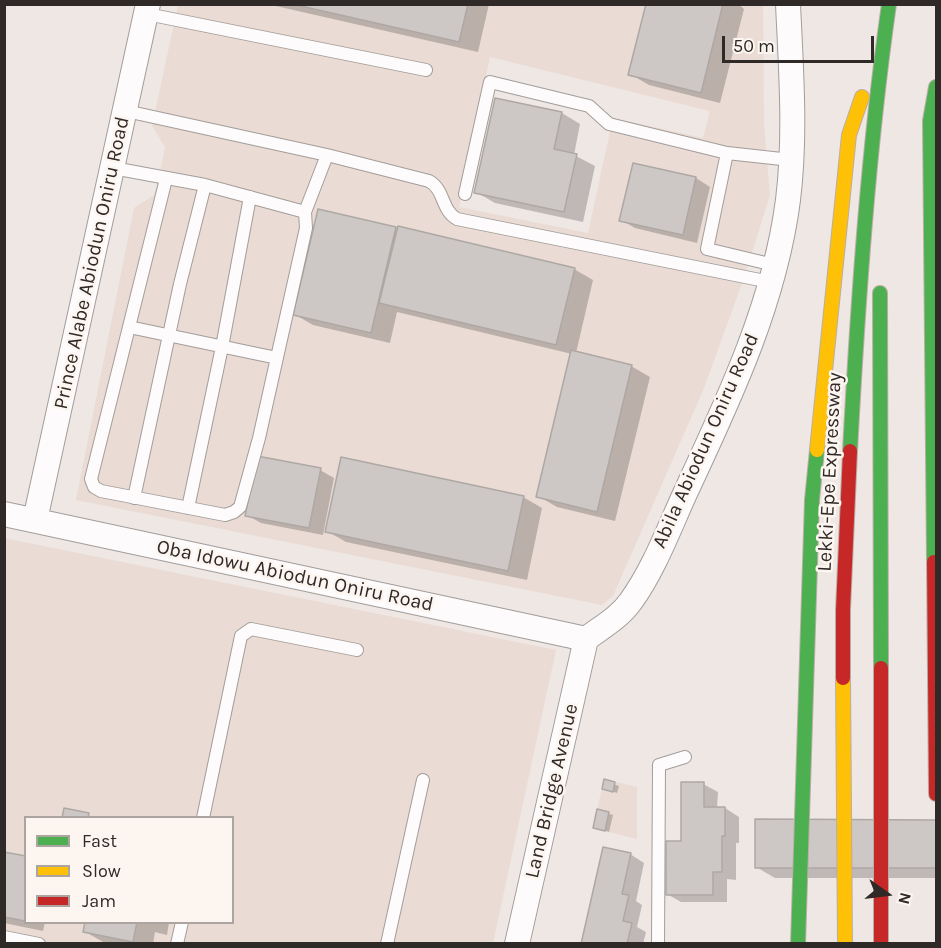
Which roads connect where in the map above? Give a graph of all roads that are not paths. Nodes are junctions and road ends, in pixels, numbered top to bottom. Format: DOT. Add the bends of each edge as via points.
graph roads {
  1 [pos="788,4"];
  2 [pos="889,4"];
  3 [pos="147,9"];
  4 [pos="885,30"];
  5 [pos="426,70"];
  6 [pos="936,87"];
  7 [pos="126,111"];
  8 [pos="727,153"];
  9 [pos="327,155"];
  10 [pos="791,160"];
  11 [pos="113,168"];
  12 [pos="166,179"];
  13 [pos="882,184"];
  14 [pos="205,185"];
  15 [pos="465,194"];
  16 [pos="250,197"];
  17 [pos="305,212"];
  18 [pos="772,274"];
  19 [pos="880,280"];
  20 [pos="129,327"];
  21 [pos="169,335"];
  22 [pos="222,347"];
  23 [pos="277,358"];
  24 [pos="134,498"];
  25 [pos="188,508"];
  26 [pos="4,514"];
  27 [pos="35,520"];
  28 [pos="586,639"];
  29 [pos="357,650"];
  30 [pos="685,757"];
  31 [pos="423,780"];
  32 [pos="936,794"];
  33 [pos="203,816"];
  34 [pos="182,924"];
  35 [pos="4,937"];
  36 [pos="39,944"];
  37 [pos="177,944"];
  38 [pos="387,944"];
  39 [pos="518,944"];
  40 [pos="658,944"];
  41 [pos="798,944"];
  42 [pos="845,944"];
  43 [pos="881,944"];
  1 -- 10 [label="street, Abila Abiodun Oniru Road"];
  2 -- 4 [label="highway, Lekki-Epe Expressway"];
  3 -- 5 [label="lane"];
  3 -- 7 [label="street, Prince Alabe Abiodun Oniru Road"];
  4 -- 13 [label="highway"];
  4 -- 41 [label="highway" via="849,135 812,500"];
  4 -- 42 [label="highway, Lekki-Epe Expressway" via="864,226 843,610"];
  6 -- 32 [label="highway" via="930,121"];
  7 -- 9 [label="lane"];
  7 -- 11 [label="street, Prince Alabe Abiodun Oniru Road"];
  8 -- 10 [label="lane"];
  8 -- 15 [label="lane" via="609,124 589,106 490,82"];
  8 -- 18 [label="lane" via="707,249"];
  9 -- 17 [label="lane"];
  9 -- 18 [label="lane" via="429,181 436,185 449,215 457,219"];
  10 -- 18 [label="street, Abila Abiodun Oniru Road" via="788,202"];
  11 -- 12 [label="lane"];
  11 -- 27 [label="street, Prince Alabe Abiodun Oniru Road"];
  12 -- 14 [label="lane"];
  12 -- 20 [label="lane"];
  14 -- 16 [label="lane"];
  14 -- 21 [label="lane"];
  16 -- 17 [label="lane"];
  16 -- 22 [label="lane"];
  17 -- 23 [label="lane" via="306,228"];
  18 -- 28 [label="street, Abila Abiodun Oniru Road" via="736,382 644,579 631,602"];
  19 -- 43 [label="highway"];
  20 -- 21 [label="lane"];
  20 -- 24 [label="lane" via="91,479 101,491"];
  21 -- 22 [label="lane"];
  21 -- 24 [label="lane"];
  22 -- 23 [label="lane"];
  22 -- 25 [label="lane"];
  23 -- 25 [label="lane" via="240,507 225,515"];
  24 -- 25 [label="lane"];
  26 -- 27 [label="street, Oba Idowu Abiodun Oniru Road"];
  27 -- 28 [label="street, Oba Idowu Abiodun Oniru Road"];
  28 -- 39 [label="street, Land Bridge Avenue"];
  29 -- 33 [label="lane" via="251,629 241,636"];
  30 -- 40 [label="lane" via="659,765"];
  31 -- 38 [label="lane"];
  34 -- 37 [label="lane"];
  35 -- 36 [label="lane"];
}
